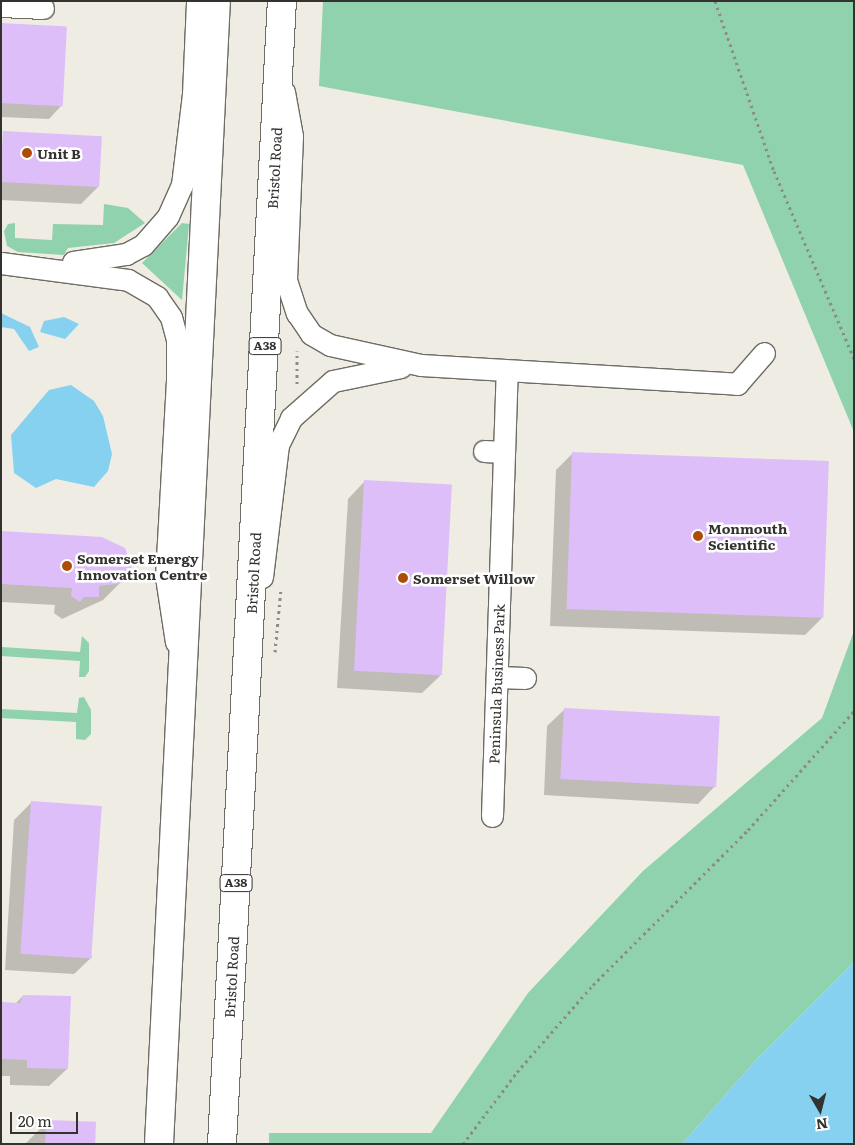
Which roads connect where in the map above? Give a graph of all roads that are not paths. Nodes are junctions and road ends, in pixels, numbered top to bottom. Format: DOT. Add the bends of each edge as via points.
graph roads {
  1 [pos="197,1"];
  2 [pos="216,1"];
  3 [pos="282,1"];
  4 [pos="1,6"];
  5 [pos="43,8"];
  6 [pos="280,69"];
  7 [pos="1,264"];
  8 [pos="45,266"];
  9 [pos="764,353"];
  10 [pos="421,365"];
  11 [pos="507,372"];
  12 [pos="250,623"];
  13 [pos="497,677"];
  14 [pos="525,678"];
  15 [pos="184,689"];
  16 [pos="492,816"];
  17 [pos="159,1144"];
  18 [pos="222,1144"];
  1 -- 8 [label="street" via="193,94 182,185 168,216 143,245 126,254"];
  2 -- 15 [label="main road"];
  3 -- 6 [label="main road, Bristol Road / A38"];
  4 -- 5 [label="street"];
  6 -- 10 [label="street" via="292,136 286,280 296,313 311,334 349,351"];
  6 -- 12 [label="main road, Bristol Road / A38"];
  7 -- 8 [label="street"];
  8 -- 15 [label="street" via="128,280 157,297 171,317 177,340 177,380 166,577"];
  9 -- 11 [label="street" via="737,384"];
  10 -- 11 [label="street"];
  10 -- 12 [label="street" via="360,372 333,381 309,398 291,418 278,445 266,562"];
  11 -- 13 [label="street, Peninsula Business Park" via="494,451"];
  12 -- 18 [label="main road, Bristol Road / A38"];
  13 -- 14 [label="street"];
  13 -- 16 [label="street, Peninsula Business Park"];
  15 -- 17 [label="main road"];
}
